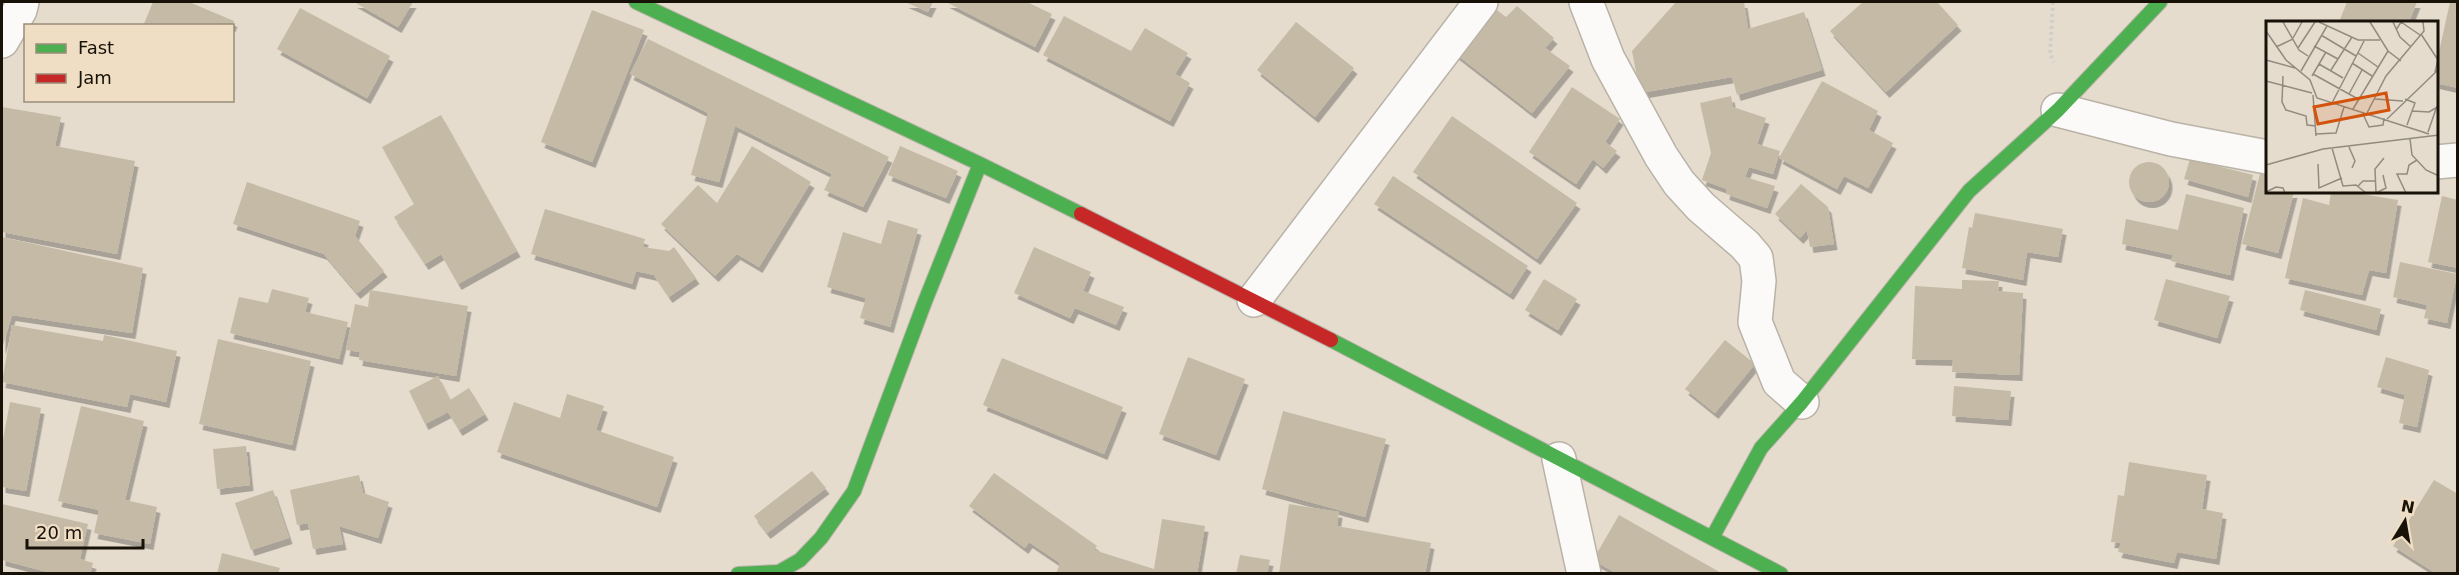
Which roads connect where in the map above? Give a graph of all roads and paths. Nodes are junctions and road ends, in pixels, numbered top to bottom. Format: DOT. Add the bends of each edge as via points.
graph roads {
  1 [pos="22,2"];
  2 [pos="636,2"];
  3 [pos="1481,2"];
  4 [pos="1586,2"];
  5 [pos="2054,2"];
  6 [pos="2160,2"];
  7 [pos="2,41"];
  8 [pos="2068,99"];
  9 [pos="2266,157"];
  10 [pos="2457,160"];
  11 [pos="2438,162"];
  12 [pos="980,164"];
  13 [pos="1254,300"];
  14 [pos="1802,402"];
  15 [pos="1559,459"];
  16 [pos="1712,538"];
  17 [pos="738,573"];
  18 [pos="1584,573"];
  19 [pos="1781,573"];
  1 -- 7 [label="street"];
  2 -- 12 [label="street"];
  3 -- 13 [label="street"];
  4 -- 14 [label="street" via="1608,59 1661,156 1701,207 1756,258 1759,281 1755,322 1779,382"];
  5 -- 8 [label="path" via="2049,54"];
  6 -- 8 [label="street"];
  8 -- 9 [label="street" via="2171,139"];
  8 -- 14 [label="street" via="1969,191"];
  10 -- 11 [label="street"];
  12 -- 13 [label="street"];
  12 -- 17 [label="street" via="854,491 838,519 797,563 782,571"];
  13 -- 15 [label="street"];
  14 -- 16 [label="street" via="1761,448"];
  15 -- 16 [label="street"];
  15 -- 18 [label="street"];
  16 -- 19 [label="street"];
}
